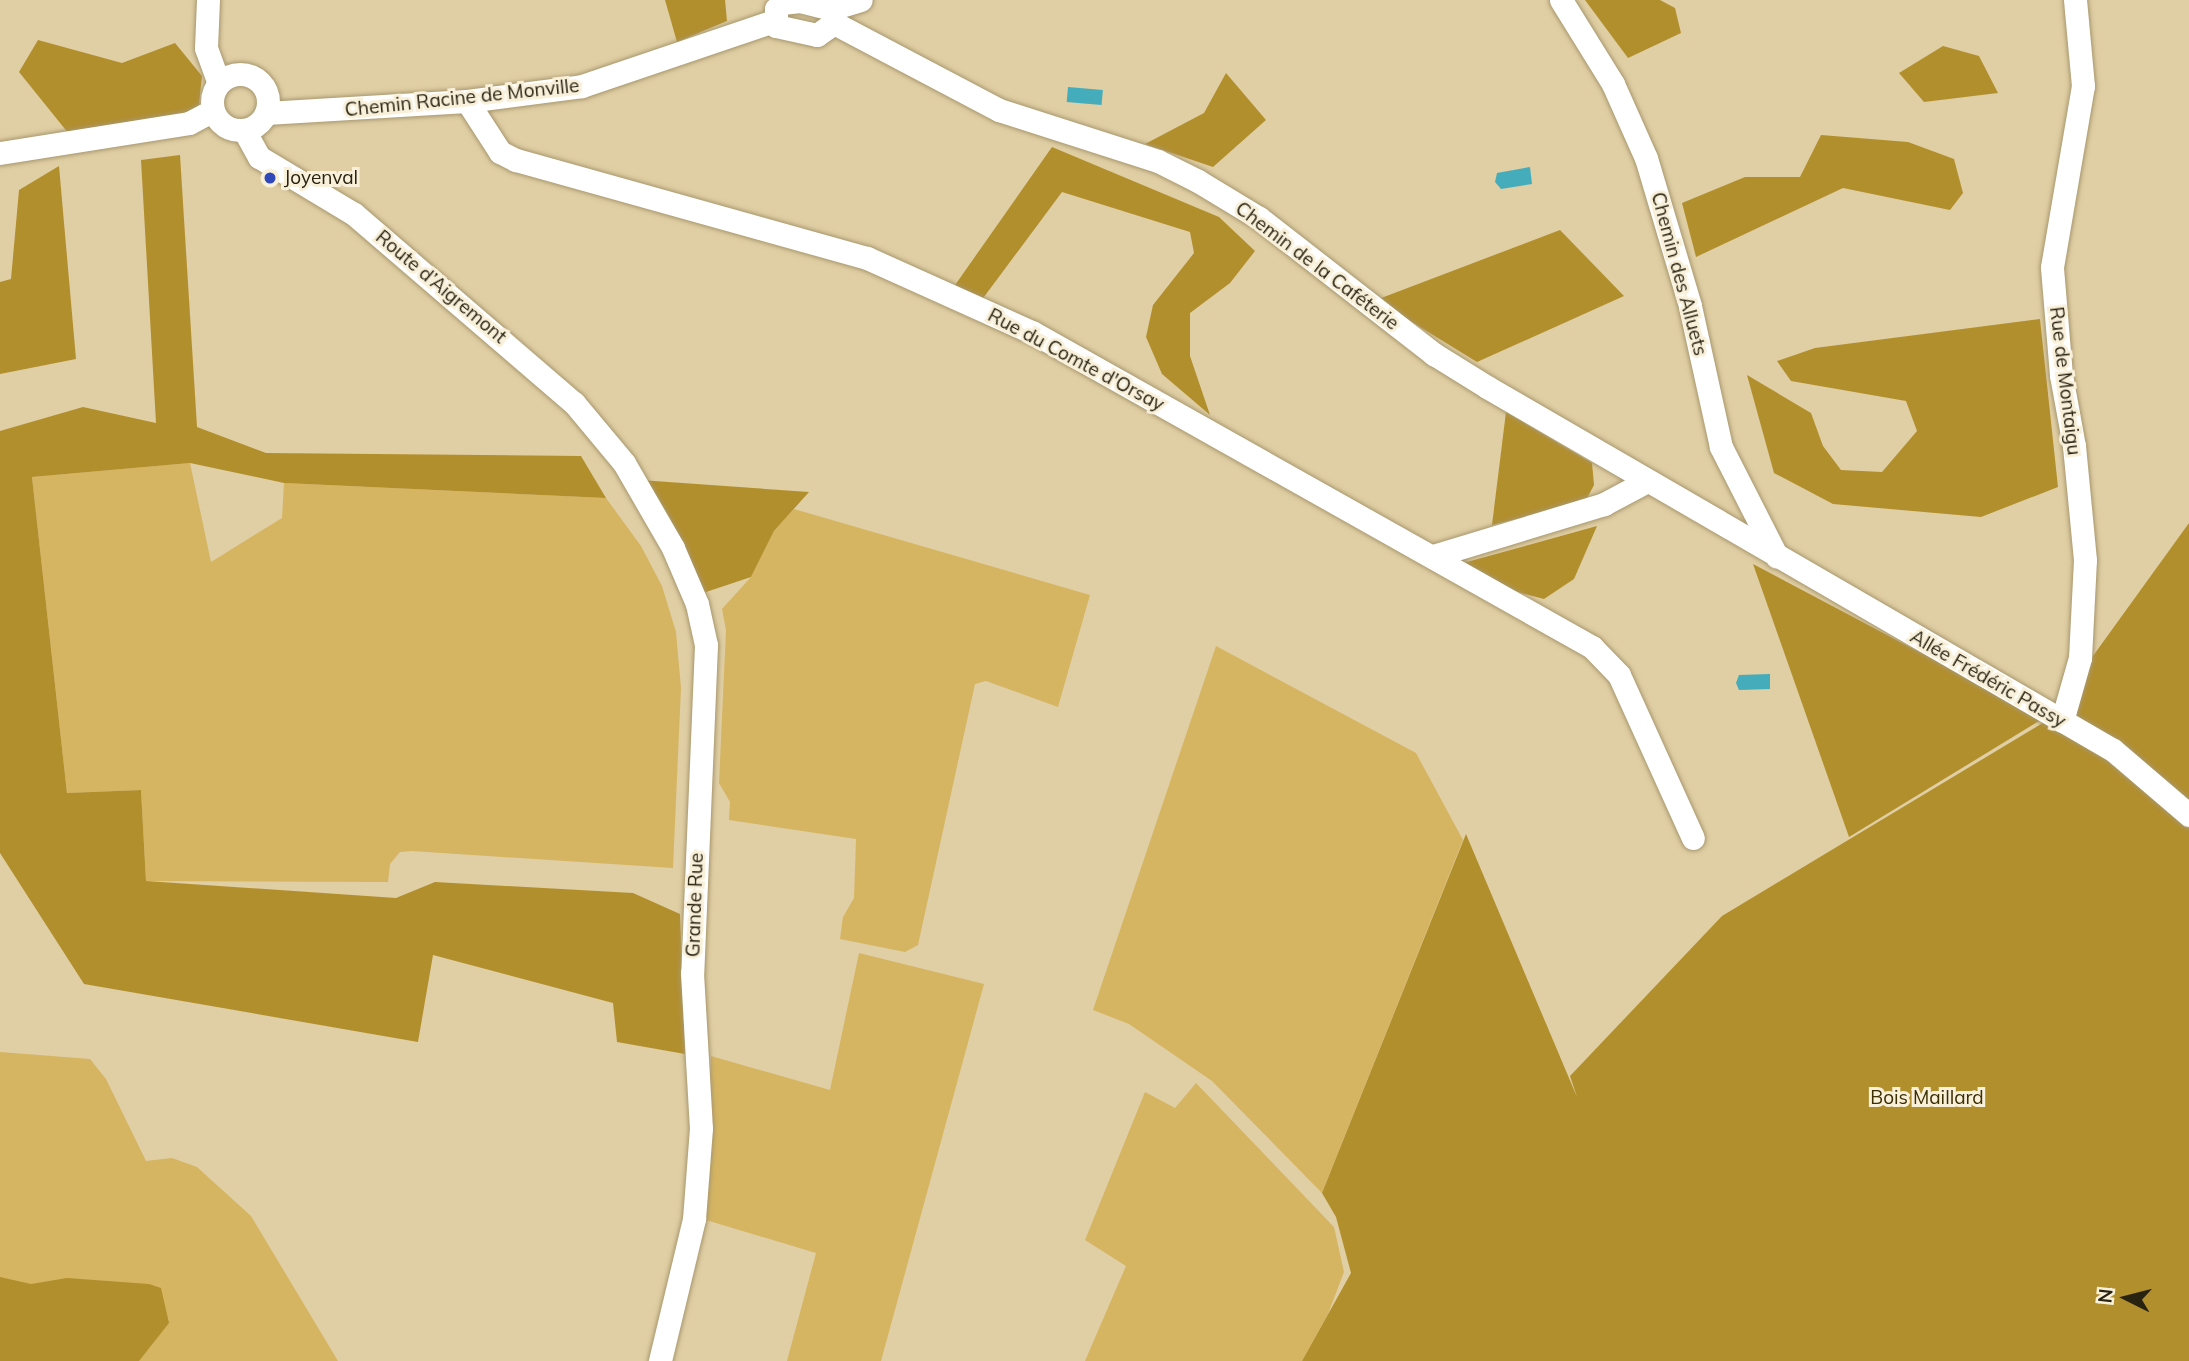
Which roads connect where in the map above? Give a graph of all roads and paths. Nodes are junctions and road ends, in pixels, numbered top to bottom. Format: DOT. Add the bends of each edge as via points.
graph roads {
  1 [pos="208,0"];
  2 [pos="861,0"];
  3 [pos="1561,0"];
  4 [pos="2075,0"];
  5 [pos="777,8"];
  6 [pos="832,16"];
  7 [pos="219,83"];
  8 [pos="467,101"];
  9 [pos="213,110"];
  10 [pos="267,113"];
  11 [pos="244,130"];
  12 [pos="0,153"];
  13 [pos="624,463"];
  14 [pos="1647,481"];
  15 [pos="1433,556"];
  16 [pos="1777,557"];
  17 [pos="2062,721"];
  18 [pos="2189,815"];
  19 [pos="1693,838"];
  20 [pos="660,1361"];
  1 -- 7 [label="street" via="206,48"];
  2 -- 6 [label="street"];
  3 -- 16 [label="street, Chemin des Alluets" via="1614,84 1646,158 1690,306 1721,447"];
  4 -- 17 [label="street, Rue de Montaigu" via="2083,86 2052,267 2085,560 2080,658"];
  5 -- 6 [label="street" via="800,1"];
  5 -- 6 [label="street" via="787,31 817,35"];
  5 -- 8 [label="street, Chemin Racine de Monville" via="614,78"];
  6 -- 14 [label="street, Chemin de la Caféterie" via="999,110 1158,161 1198,181 1259,218 1434,354"];
  7 -- 9 [label="street"];
  7 -- 10 [label="street" via="243,74 259,81 268,96"];
  8 -- 10 [label="street, Chemin Racine de Monville"];
  8 -- 15 [label="street, Rue du Comte d'Orsay" via="500,152 516,160 867,258 1032,332"];
  9 -- 11 [label="street" via="230,129"];
  9 -- 12 [label="street" via="189,123"];
  10 -- 11 [label="street"];
  11 -- 13 [label="street, Route d’Aigremont" via="259,157 354,214 455,298 574,403"];
  13 -- 20 [label="street, Grande Rue" via="673,548 697,604 706,645 692,973 701,1128 698,1181 682,1280"];
  14 -- 15 [label="street" via="1604,504"];
  14 -- 16 [label="street, Chemin de la Caféterie"];
  15 -- 19 [label="street, Rue du Comte d'Orsay" via="1606,657 1619,675"];
  16 -- 17 [label="street, Allée Frédéric Passy"];
  17 -- 18 [label="street, Allée Frédéric Passy" via="2113,750"];
}
